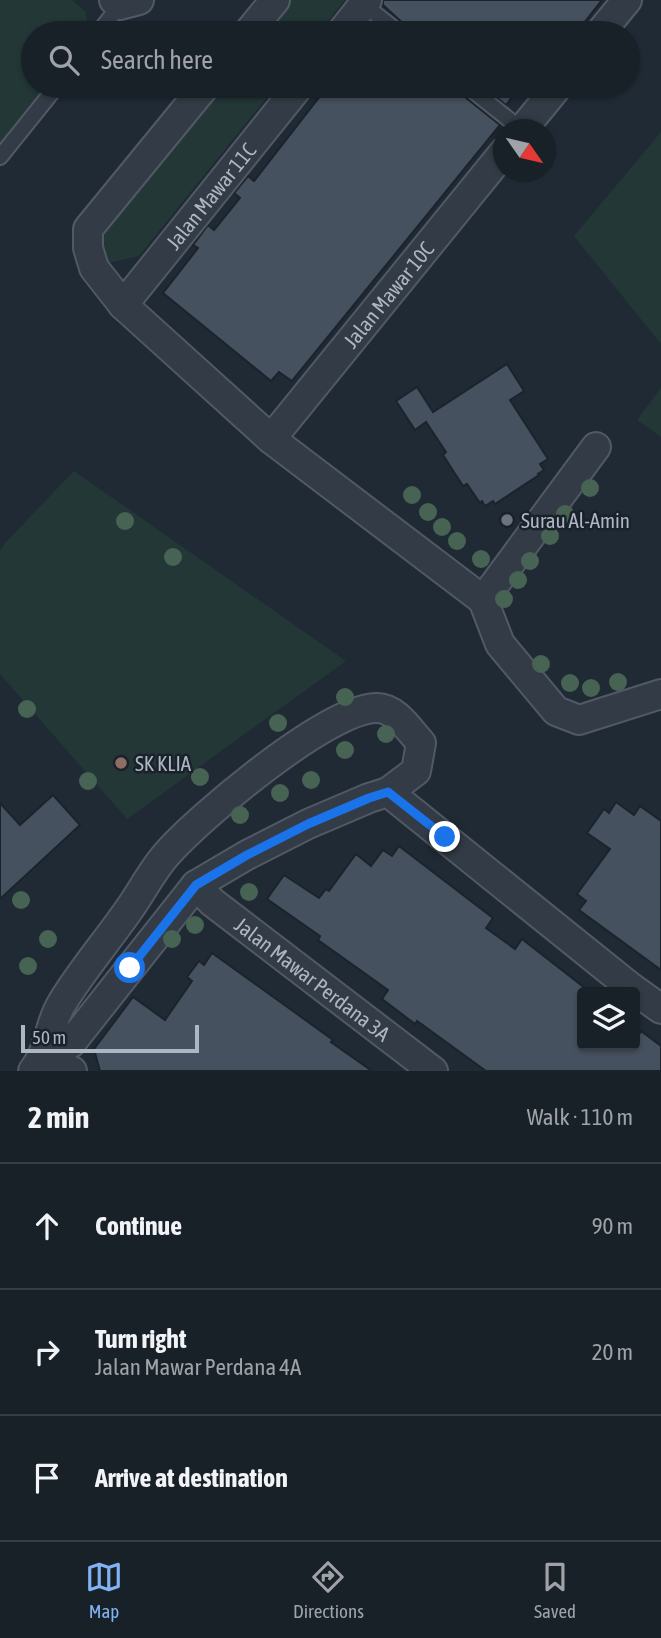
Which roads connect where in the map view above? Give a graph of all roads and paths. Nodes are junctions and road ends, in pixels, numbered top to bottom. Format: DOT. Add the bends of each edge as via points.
graph roads {
  1 [pos="275,0"];
  2 [pos="627,0"];
  3 [pos="124,2"];
  4 [pos="366,2"];
  5 [pos="108,21"];
  6 [pos="257,21"];
  7 [pos="351,21"];
  8 [pos="387,21"];
  9 [pos="610,21"];
  10 [pos="48,98"];
  11 [pos="195,98"];
  12 [pos="289,98"];
  13 [pos="482,98"];
  14 [pos="548,98"];
  15 [pos="508,119"];
  16 [pos="531,119"];
  17 [pos="0,158"];
  18 [pos="493,164"];
  19 [pos="123,305"];
  20 [pos="271,439"];
  21 [pos="596,447"];
  22 [pos="483,600"];
  23 [pos="661,694"];
  24 [pos="388,792"];
  25 [pos="196,885"];
  26 [pos="661,1009"];
  27 [pos="38,1064"];
  28 [pos="72,1071"];
  29 [pos="433,1071"];
  1 -- 6 [label="street"];
  2 -- 9 [label="street"];
  3 -- 5 [label="lane"];
  4 -- 7 [label="street"];
  4 -- 8 [label="lane"];
  10 -- 17 [label="lane"];
  11 -- 19 [label="street" via="88,229 94,268"];
  12 -- 19 [label="street, Jalan Mawar 11C"];
  13 -- 15 [label="lane"];
  14 -- 16 [label="street"];
  18 -- 20 [label="street, Jalan Mawar 10C"];
  19 -- 20 [label="street"];
  20 -- 22 [label="street"];
  21 -- 22 [label="street"];
  22 -- 23 [label="street" via="500,644 556,712 579,720"];
  24 -- 25 [label="street" via="308,824"];
  24 -- 26 [label="street"];
  24 -- 27 [label="street" via="416,771 421,743 397,715 378,708 357,712 316,732 215,806 164,856 60,1006"];
  25 -- 27 [label="street" via="71,1043"];
  25 -- 29 [label="street, Jalan Mawar Perdana 3A"];
  27 -- 28 [label="street"];
}
